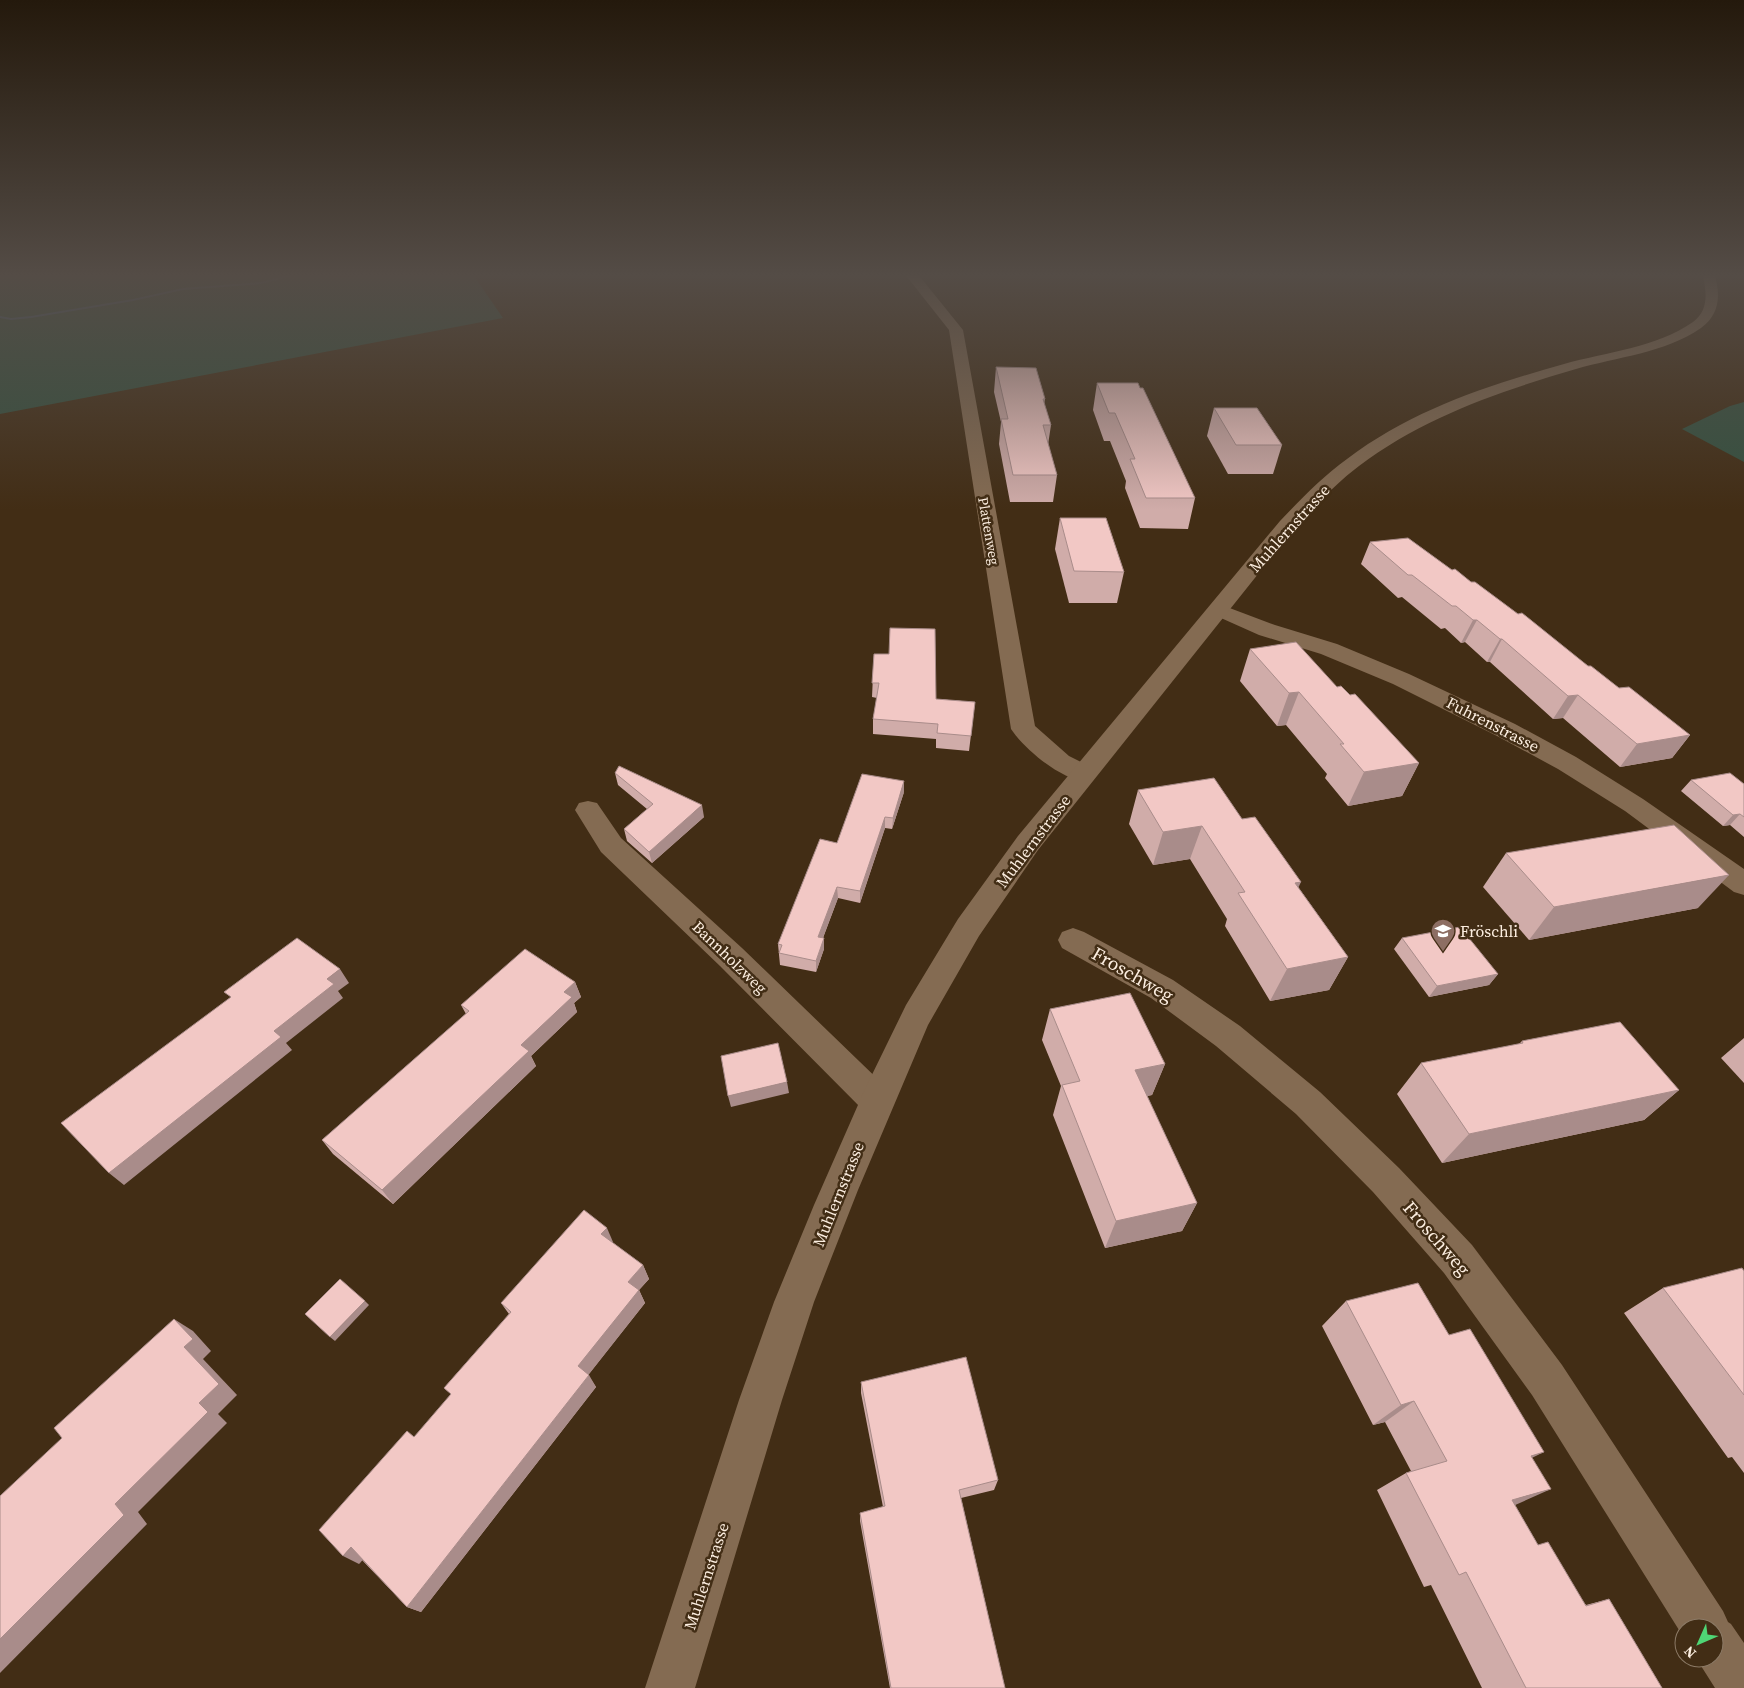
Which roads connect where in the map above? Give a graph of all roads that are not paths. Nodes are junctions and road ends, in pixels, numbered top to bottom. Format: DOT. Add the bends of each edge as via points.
graph roads {
  1 [pos="960,352"];
  2 [pos="1622,352"];
  3 [pos="1219,610"];
  4 [pos="1084,774"];
  5 [pos="588,810"];
  6 [pos="1744,884"];
  7 [pos="1073,940"];
  8 [pos="877,1100"];
  9 [pos="1700,1618"];
  10 [pos="1724,1657"];
  11 [pos="670,1688"];
  12 [pos="1744,1688"];
  1 -- 4 [label="street, Plattenweg" via="1023,729 1060,762"];
  2 -- 3 [label="street, Muhlernstrasse" via="1465,398 1419,419 1370,449 1347,465 1287,525"];
  3 -- 4 [label="street, Muhlernstrasse"];
  3 -- 6 [label="street, Fuhrenstrasse" via="1401,679 1506,730 1634,805"];
  4 -- 8 [label="street, Muhlernstrasse" via="1022,850 953,952 917,1014"];
  5 -- 8 [label="street, Bannholzweg" via="611,845"];
  7 -- 9 [label="street, Froschweg" via="1162,989 1228,1036 1308,1103 1386,1180 1458,1259 1548,1380"];
  8 -- 11 [label="street, Muhlernstrasse" via="832,1204 775,1355"];
  10 -- 12 [label="street"];
}
